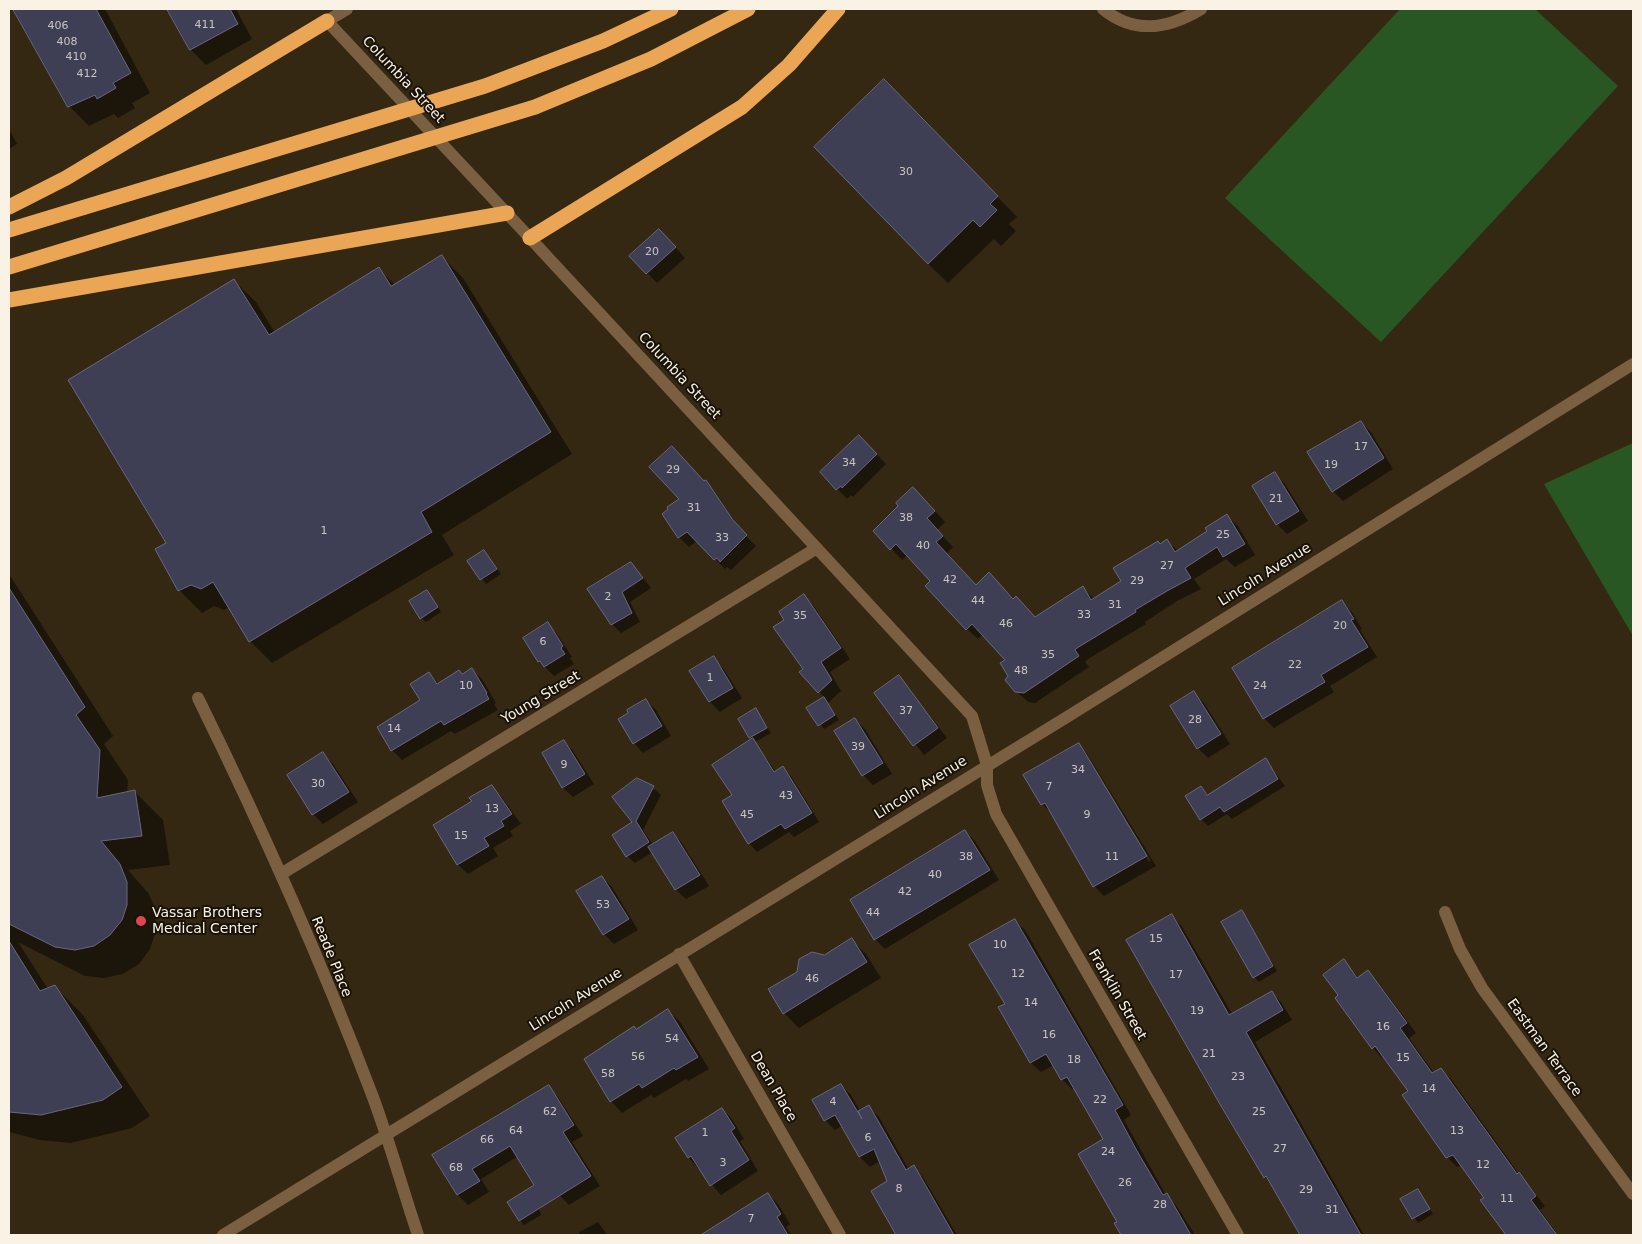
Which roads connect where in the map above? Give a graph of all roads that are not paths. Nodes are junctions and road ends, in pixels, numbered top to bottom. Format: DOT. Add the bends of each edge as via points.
graph roads {
  1 [pos="347,9"];
  2 [pos="671,9"];
  3 [pos="748,9"];
  4 [pos="838,9"];
  5 [pos="1103,9"];
  6 [pos="1201,9"];
  7 [pos="327,21"];
  8 [pos="9,207"];
  9 [pos="507,213"];
  10 [pos="9,230"];
  11 [pos="530,238"];
  12 [pos="9,268"];
  13 [pos="9,300"];
  14 [pos="1633,364"];
  15 [pos="818,548"];
  16 [pos="198,698"];
  17 [pos="987,765"];
  18 [pos="281,874"];
  19 [pos="1446,912"];
  20 [pos="679,954"];
  21 [pos="385,1136"];
  22 [pos="1633,1194"];
  23 [pos="222,1235"];
  24 [pos="418,1235"];
  25 [pos="840,1235"];
  26 [pos="1238,1235"];
  1 -- 7 [label="street"];
  2 -- 10 [label="highway" via="595,44 485,86"];
  3 -- 12 [label="highway" via="652,59 534,107"];
  4 -- 11 [label="highway" via="789,65 742,107"];
  5 -- 6 [label="street" via="1117,19 1142,28 1168,25"];
  7 -- 8 [label="highway" via="66,178"];
  7 -- 9 [label="street, Columbia Street"];
  9 -- 11 [label="street, Columbia Street"];
  9 -- 13 [label="highway"];
  11 -- 15 [label="street, Columbia Street"];
  14 -- 17 [label="street, Lincoln Avenue"];
  15 -- 17 [label="street, Columbia Street" via="972,716"];
  15 -- 18 [label="street, Young Street"];
  16 -- 18 [label="street, Reade Place"];
  17 -- 20 [label="street, Lincoln Avenue"];
  17 -- 26 [label="street, Franklin Street" via="987,785 996,814"];
  18 -- 21 [label="street, Reade Place" via="371,1093"];
  19 -- 22 [label="street, Eastman Terrace" via="1460,949 1482,988"];
  20 -- 21 [label="street, Lincoln Avenue"];
  20 -- 25 [label="street, Dean Place"];
  21 -- 23 [label="street, Lincoln Avenue"];
  21 -- 24 [label="street, Reade Place"];
}
